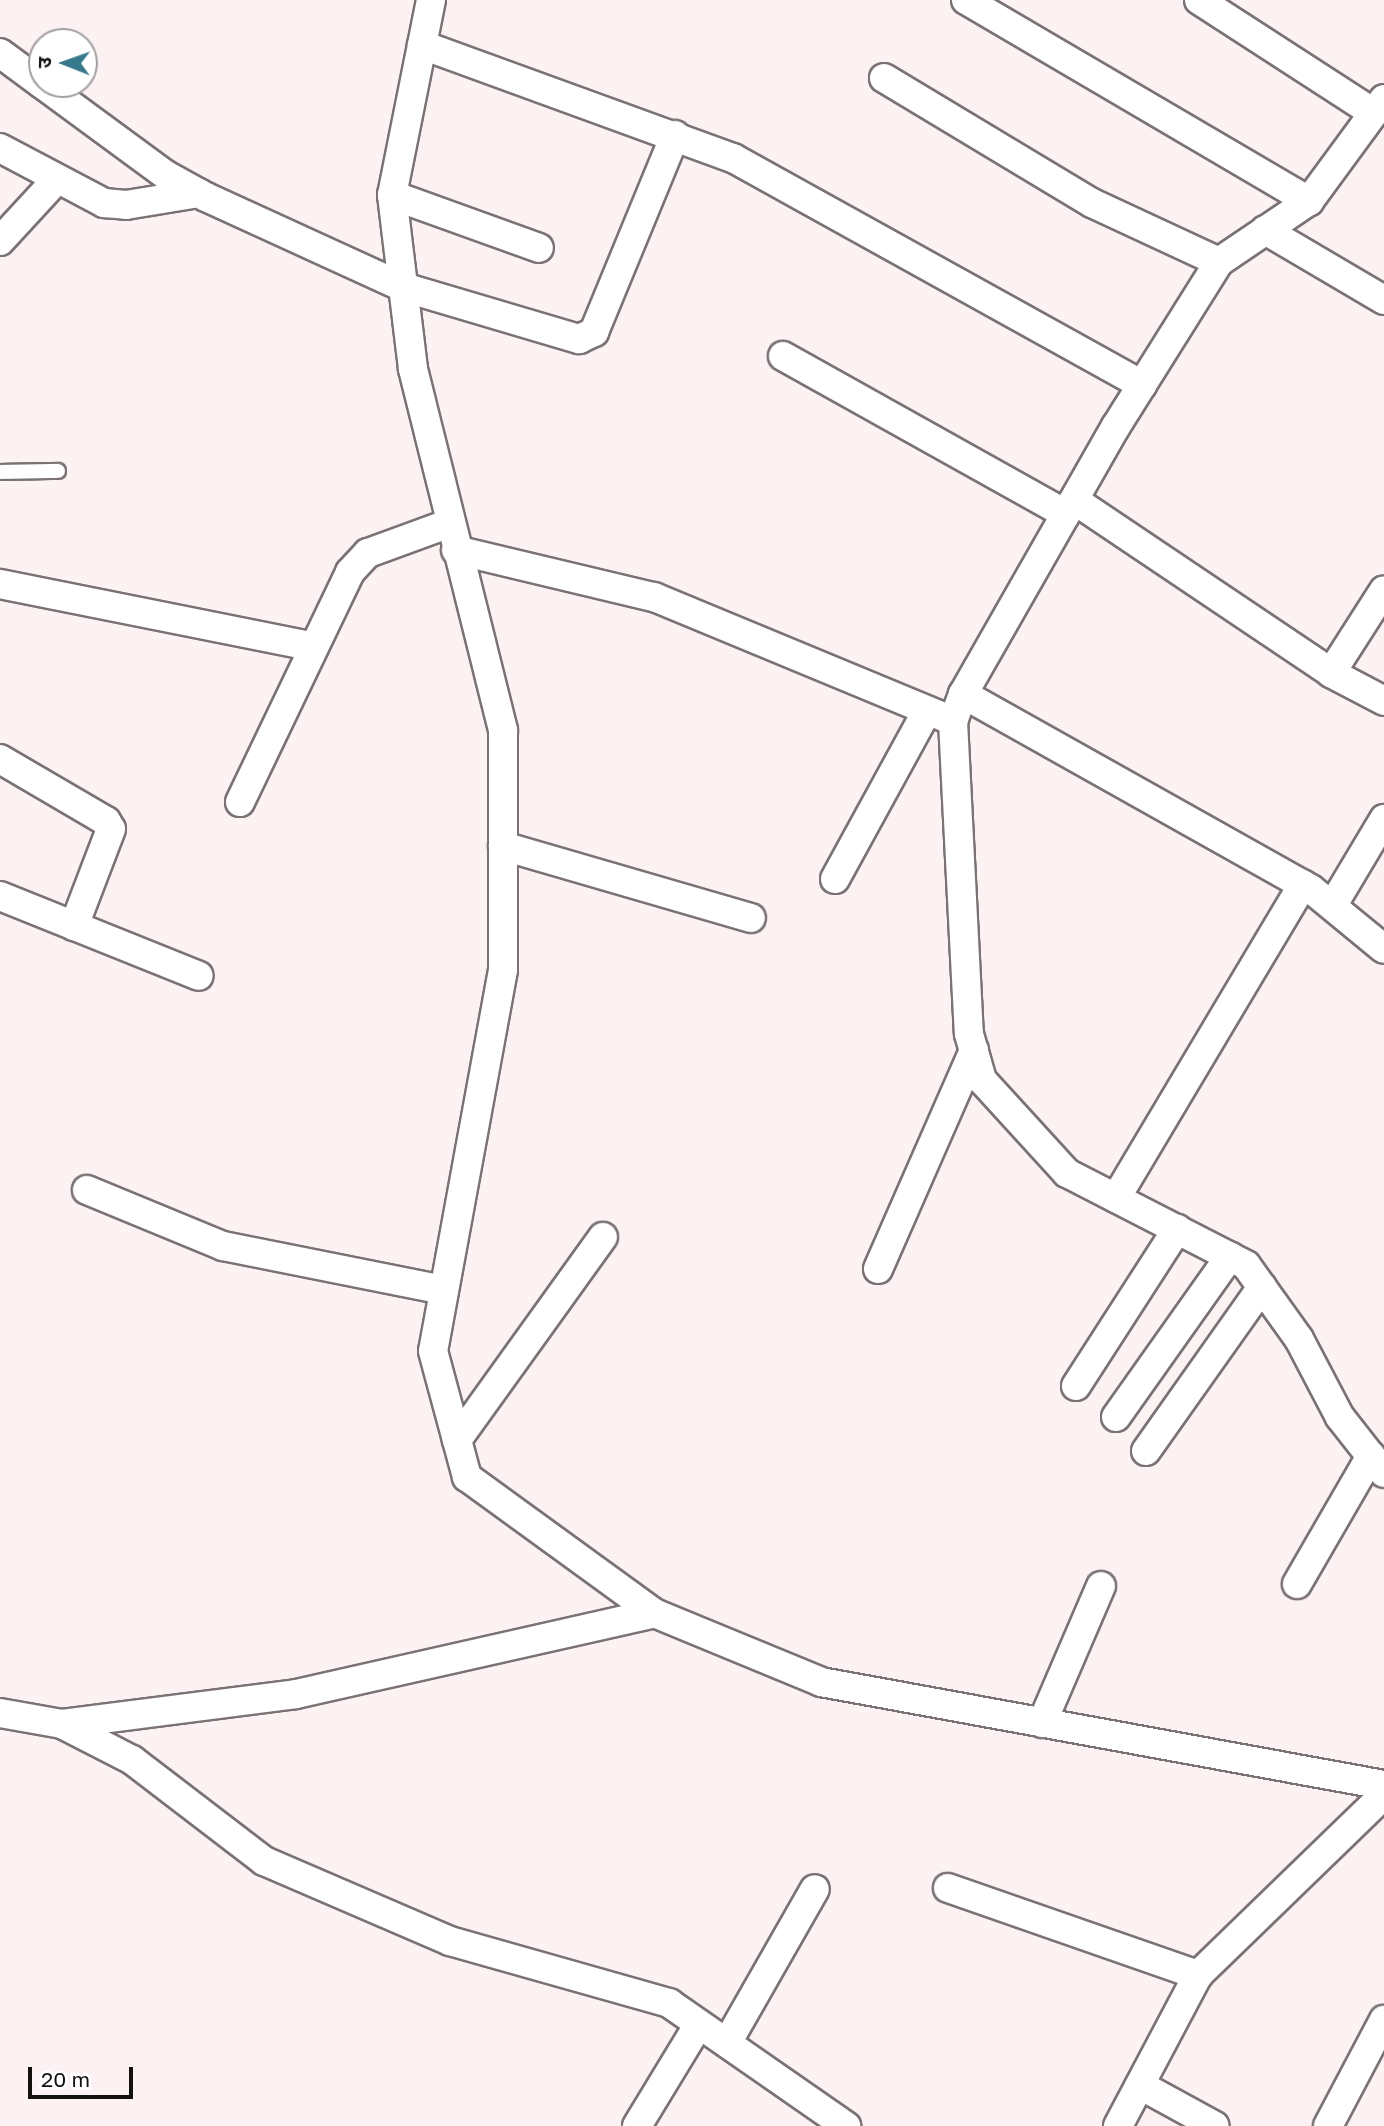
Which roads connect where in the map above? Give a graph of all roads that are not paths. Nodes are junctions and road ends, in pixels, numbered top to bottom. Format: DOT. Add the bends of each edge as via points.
graph roads {
  1 [pos="431,0"];
  2 [pos="966,0"];
  3 [pos="1199,0"];
  4 [pos="422,44"];
  5 [pos="0,53"];
  6 [pos="28,74"];
  7 [pos="884,78"];
  8 [pos="61,98"];
  9 [pos="1379,106"];
  10 [pos="675,135"];
  11 [pos="0,148"];
  12 [pos="56,180"];
  13 [pos="199,193"];
  14 [pos="392,195"];
  15 [pos="1309,201"];
  16 [pos="1265,230"];
  17 [pos="0,241"];
  18 [pos="538,248"];
  19 [pos="1219,262"];
  20 [pos="403,287"];
  21 [pos="1384,300"];
  22 [pos="783,356"];
  23 [pos="1142,385"];
  24 [pos="58,471"];
  25 [pos="0,472"];
  26 [pos="1070,507"];
  27 [pos="450,523"];
  28 [pos="456,550"];
  29 [pos="0,584"];
  30 [pos="1384,590"];
  31 [pos="314,647"];
  32 [pos="1331,673"];
  33 [pos="962,694"];
  34 [pos="1384,701"];
  35 [pos="927,710"];
  36 [pos="953,721"];
  37 [pos="0,759"];
  38 [pos="240,802"];
  39 [pos="1384,819"];
  40 [pos="503,846"];
  41 [pos="835,879"];
  42 [pos="1303,884"];
  43 [pos="0,896"];
  44 [pos="1334,903"];
  45 [pos="751,918"];
  46 [pos="74,926"];
  47 [pos="1384,948"];
  48 [pos="199,976"];
  49 [pos="974,1050"];
  50 [pos="88,1190"];
  51 [pos="1116,1198"];
  52 [pos="1177,1230"];
  53 [pos="603,1237"];
  54 [pos="1230,1256"];
  55 [pos="878,1269"];
  56 [pos="1262,1287"];
  57 [pos="444,1290"];
  58 [pos="1076,1386"];
  59 [pos="1116,1416"];
  60 [pos="457,1440"];
  61 [pos="1146,1451"];
  62 [pos="1377,1464"];
  63 [pos="1297,1584"];
  64 [pos="1101,1586"];
  65 [pos="654,1613"];
  66 [pos="0,1713"];
  67 [pos="1042,1723"];
  68 [pos="62,1724"];
  69 [pos="1384,1785"];
  70 [pos="1384,1795"];
  71 [pos="948,1888"];
  72 [pos="815,1889"];
  73 [pos="1198,1975"];
  74 [pos="1384,2020"];
  75 [pos="699,2024"];
  76 [pos="727,2043"];
  77 [pos="1140,2085"];
  78 [pos="637,2126"];
  79 [pos="846,2126"];
  80 [pos="1118,2126"];
  81 [pos="1216,2126"];
  82 [pos="1328,2126"];
  1 -- 4 [label="street"];
  2 -- 15 [label="street"];
  3 -- 9 [label="street"];
  4 -- 10 [label="street"];
  4 -- 14 [label="street"];
  5 -- 6 [label="street"];
  7 -- 19 [label="street" via="1081,197"];
  8 -- 13 [label="street" via="166,175"];
  9 -- 15 [label="street"];
  10 -- 20 [label="street" via="588,338"];
  10 -- 23 [label="street" via="733,158"];
  11 -- 12 [label="street"];
  12 -- 13 [label="street" via="115,204"];
  12 -- 17 [label="street"];
  13 -- 20 [label="street"];
  14 -- 18 [label="street"];
  14 -- 20 [label="street"];
  15 -- 16 [label="street"];
  16 -- 19 [label="street"];
  16 -- 21 [label="street"];
  19 -- 23 [label="street"];
  20 -- 27 [label="street" via="413,369"];
  22 -- 26 [label="street"];
  23 -- 26 [label="street"];
  24 -- 25 [label="lane"];
  26 -- 32 [label="street"];
  26 -- 33 [label="street"];
  27 -- 28 [label="street"];
  27 -- 31 [label="street" via="368,553 350,572"];
  28 -- 35 [label="street" via="654,597"];
  28 -- 40 [label="street" via="503,730"];
  29 -- 31 [label="street"];
  30 -- 32 [label="street"];
  31 -- 38 [label="street"];
  32 -- 34 [label="street"];
  33 -- 36 [label="street"];
  33 -- 42 [label="street"];
  35 -- 36 [label="street"];
  35 -- 41 [label="street"];
  36 -- 49 [label="street" via="969,1034"];
  37 -- 46 [label="street" via="106,821 111,829"];
  39 -- 44 [label="street"];
  40 -- 45 [label="street"];
  40 -- 57 [label="street" via="503,970"];
  42 -- 44 [label="street"];
  42 -- 51 [label="street"];
  43 -- 46 [label="street"];
  44 -- 47 [label="street"];
  46 -- 48 [label="street"];
  49 -- 51 [label="street" via="982,1080 1067,1173"];
  49 -- 55 [label="street"];
  50 -- 57 [label="street" via="223,1246"];
  51 -- 52 [label="street"];
  52 -- 54 [label="street"];
  52 -- 58 [label="street"];
  53 -- 60 [label="street"];
  54 -- 56 [label="street" via="1246,1265"];
  54 -- 59 [label="street"];
  56 -- 61 [label="street"];
  56 -- 62 [label="street" via="1299,1339 1340,1417"];
  57 -- 60 [label="street" via="433,1351"];
  60 -- 65 [label="street" via="467,1477"];
  62 -- 63 [label="street"];
  64 -- 67 [label="street"];
  65 -- 67 [label="street" via="821,1682"];
  65 -- 68 [label="street" via="296,1695"];
  66 -- 68 [label="street"];
  67 -- 69 [label="street"];
  68 -- 75 [label="street" via="131,1760 264,1861 450,1941 669,2003"];
  70 -- 73 [label="street"];
  71 -- 73 [label="street"];
  72 -- 76 [label="street"];
  73 -- 77 [label="street"];
  74 -- 82 [label="street"];
  75 -- 76 [label="street"];
  75 -- 78 [label="street"];
  76 -- 79 [label="street"];
  77 -- 80 [label="street"];
  77 -- 81 [label="street"];
}
